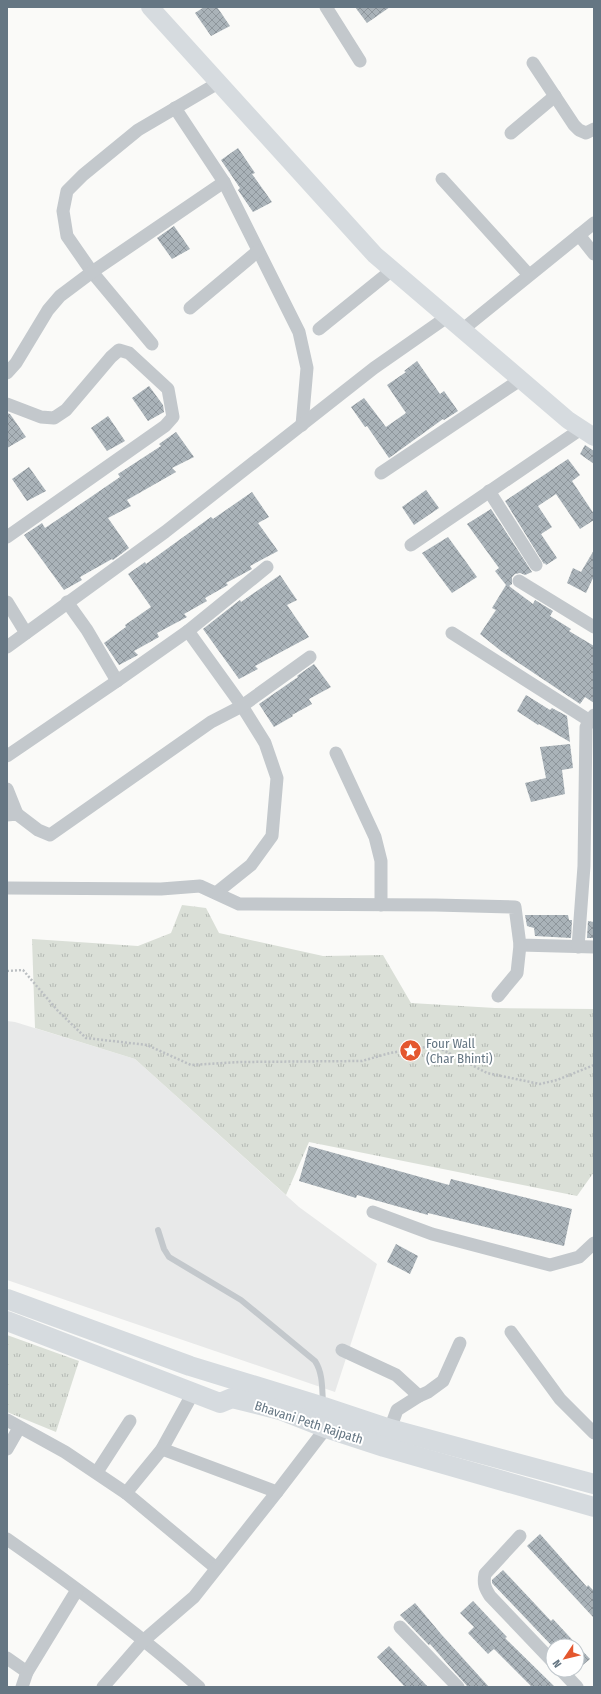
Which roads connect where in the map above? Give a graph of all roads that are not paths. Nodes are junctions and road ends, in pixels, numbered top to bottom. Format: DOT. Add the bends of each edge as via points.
graph roads {
  1 [pos="150,7"];
  2 [pos="326,7"];
  3 [pos="360,61"];
  4 [pos="533,63"];
  5 [pos="218,83"];
  6 [pos="555,96"];
  7 [pos="175,108"];
  8 [pos="594,129"];
  9 [pos="511,133"];
  10 [pos="442,179"];
  11 [pos="224,182"];
  12 [pos="594,223"];
  13 [pos="579,235"];
  14 [pos="258,251"];
  15 [pos="594,254"];
  16 [pos="392,270"];
  17 [pos="92,272"];
  18 [pos="529,275"];
  19 [pos="190,308"];
  20 [pos="447,317"];
  21 [pos="319,329"];
  22 [pos="462,330"];
  23 [pos="152,344"];
  24 [pos="7,372"];
  25 [pos="520,380"];
  26 [pos="7,404"];
  27 [pos="302,425"];
  28 [pos="587,433"];
  29 [pos="381,473"];
  30 [pos="489,491"];
  31 [pos="7,537"];
  32 [pos="410,545"];
  33 [pos="536,565"];
  34 [pos="267,567"];
  35 [pos="518,582"];
  36 [pos="7,602"];
  37 [pos="66,602"];
  38 [pos="594,627"];
  39 [pos="188,631"];
  40 [pos="26,633"];
  41 [pos="452,633"];
  42 [pos="7,647"];
  43 [pos="310,657"];
  44 [pos="118,681"];
  45 [pos="242,706"];
  46 [pos="592,718"];
  47 [pos="336,753"];
  48 [pos="7,756"];
  49 [pos="7,789"];
  50 [pos="12,815"];
  51 [pos="589,865"];
  52 [pos="7,888"];
  53 [pos="216,893"];
  54 [pos="381,905"];
  55 [pos="520,945"];
  56 [pos="578,947"];
  57 [pos="594,947"];
  58 [pos="498,996"];
  59 [pos="373,1212"];
  60 [pos="158,1230"];
  61 [pos="594,1243"];
  62 [pos="7,1299"];
  63 [pos="7,1312"];
  64 [pos="7,1322"];
  65 [pos="511,1332"];
  66 [pos="460,1343"];
  67 [pos="342,1350"];
  68 [pos="193,1393"];
  69 [pos="418,1396"];
  70 [pos="232,1398"];
  71 [pos="325,1418"];
  72 [pos="7,1420"];
  73 [pos="130,1421"];
  74 [pos="19,1428"];
  75 [pos="390,1429"];
  76 [pos="594,1433"];
  77 [pos="7,1449"];
  78 [pos="162,1449"];
  79 [pos="98,1472"];
  80 [pos="594,1484"];
  81 [pos="277,1492"];
  82 [pos="126,1493"];
  83 [pos="594,1507"];
  84 [pos="520,1536"];
  85 [pos="7,1538"];
  86 [pos="216,1568"];
  87 [pos="77,1590"];
  88 [pos="400,1627"];
  89 [pos="143,1641"];
  90 [pos="545,1654"];
  91 [pos="7,1658"];
  92 [pos="27,1672"];
  93 [pos="569,1678"];
  94 [pos="22,1687"];
  95 [pos="103,1687"];
  96 [pos="199,1687"];
  97 [pos="458,1687"];
  98 [pos="577,1687"];
  1 -- 5 [label="street"];
  2 -- 3 [label="street"];
  4 -- 6 [label="street"];
  5 -- 7 [label="street"];
  5 -- 16 [label="street" via="374,255"];
  6 -- 8 [label="street" via="579,130 586,133"];
  6 -- 9 [label="street"];
  7 -- 11 [label="street"];
  7 -- 17 [label="street" via="138,130 67,191 63,211 67,236"];
  10 -- 18 [label="street"];
  11 -- 14 [label="street"];
  11 -- 17 [label="street"];
  12 -- 13 [label="street"];
  13 -- 15 [label="street"];
  13 -- 18 [label="street"];
  14 -- 19 [label="street"];
  14 -- 27 [label="street" via="299,332 307,368"];
  16 -- 20 [label="street"];
  16 -- 21 [label="street"];
  17 -- 23 [label="street"];
  17 -- 24 [label="street" via="60,296 48,310 16,363"];
  18 -- 22 [label="street"];
  20 -- 22 [label="street"];
  20 -- 27 [label="street" via="374,368"];
  22 -- 25 [label="street"];
  25 -- 28 [label="street"];
  25 -- 29 [label="street"];
  26 -- 31 [label="street" via="41,417 54,418 66,410 119,350 129,354 168,389 173,417 165,426"];
  27 -- 37 [label="street" via="165,532"];
  28 -- 30 [label="street"];
  30 -- 32 [label="street"];
  30 -- 33 [label="street"];
  34 -- 39 [label="street"];
  35 -- 38 [label="street"];
  36 -- 40 [label="street"];
  37 -- 40 [label="street"];
  37 -- 44 [label="street" via="87,630"];
  39 -- 44 [label="street"];
  39 -- 45 [label="street"];
  40 -- 42 [label="street"];
  41 -- 46 [label="street"];
  43 -- 45 [label="street"];
  44 -- 48 [label="street"];
  45 -- 50 [label="street" via="211,722 50,835"];
  45 -- 53 [label="street" via="264,743 277,778 272,836 251,865"];
  46 -- 51 [label="street" via="586,727"];
  47 -- 54 [label="street" via="375,837 381,861"];
  49 -- 50 [label="street"];
  51 -- 56 [label="street"];
  52 -- 53 [label="street" via="161,889 200,886"];
  53 -- 54 [label="street" via="239,904"];
  54 -- 55 [label="street" via="515,907"];
  55 -- 56 [label="street"];
  55 -- 58 [label="street" via="517,973"];
  56 -- 57 [label="street"];
  59 -- 61 [label="street" via="432,1234 550,1265 579,1257"];
  60 -- 71 [label="lane" via="169,1257 242,1300 315,1362 321,1374"];
  62 -- 71 [label="main road"];
  63 -- 70 [label="main road" via="200,1380"];
  64 -- 68 [label="main road, Bhavani Peth Rajpath"];
  65 -- 76 [label="street" via="560,1399"];
  66 -- 69 [label="street" via="444,1381"];
  67 -- 69 [label="street" via="396,1375"];
  68 -- 70 [label="main road, Bhavani Peth Rajpath" via="220,1403"];
  68 -- 78 [label="street"];
  69 -- 75 [label="street" via="397,1410"];
  70 -- 71 [label="main road, Bhavani Peth Rajpath"];
  71 -- 75 [label="main road"];
  71 -- 81 [label="street"];
  71 -- 83 [label="main road, Bhavani Peth Rajpath" via="384,1447"];
  72 -- 74 [label="street"];
  73 -- 79 [label="street"];
  74 -- 77 [label="street"];
  74 -- 79 [label="street"];
  75 -- 80 [label="main road"];
  78 -- 81 [label="street"];
  78 -- 82 [label="street"];
  79 -- 82 [label="street"];
  81 -- 86 [label="street"];
  82 -- 86 [label="street"];
  84 -- 90 [label="street" via="485,1574 483,1581 490,1596"];
  85 -- 87 [label="street"];
  86 -- 89 [label="street" via="194,1597"];
  87 -- 89 [label="street"];
  87 -- 92 [label="street"];
  88 -- 97 [label="street"];
  89 -- 95 [label="street"];
  89 -- 96 [label="street"];
  91 -- 92 [label="street"];
  92 -- 94 [label="street"];
  93 -- 98 [label="street"];
}
